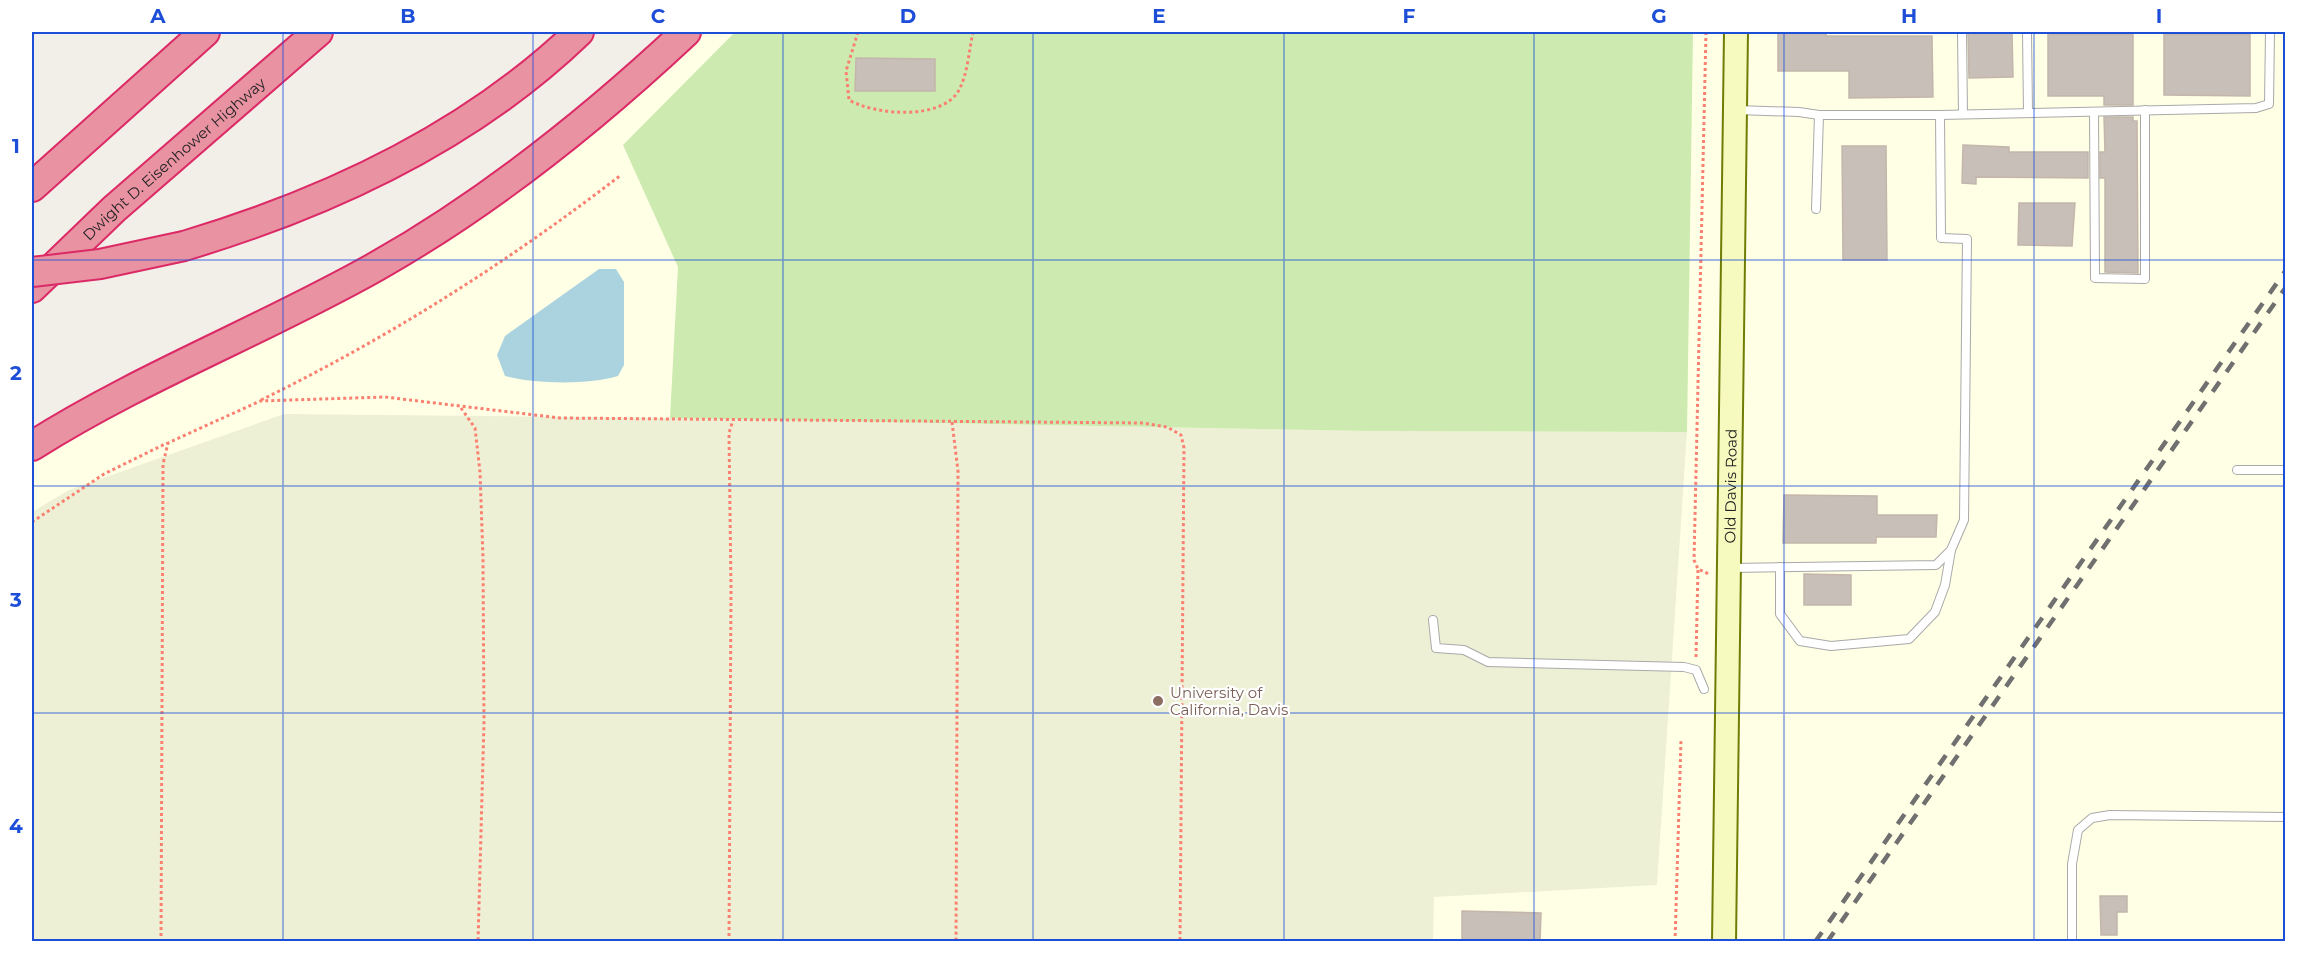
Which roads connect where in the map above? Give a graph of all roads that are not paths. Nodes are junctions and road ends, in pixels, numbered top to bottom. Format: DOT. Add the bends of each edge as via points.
graph roads {
  1 [pos="205,32"];
  2 [pos="318,32"];
  3 [pos="579,32"];
  4 [pos="686,32"];
  5 [pos="1736,32"];
  6 [pos="1962,32"];
  7 [pos="2027,32"];
  8 [pos="2270,32"];
  9 [pos="1735,110"];
  10 [pos="2145,110"];
  11 [pos="2094,112"];
  12 [pos="2028,113"];
  13 [pos="1963,114"];
  14 [pos="1819,115"];
  15 [pos="1940,115"];
  16 [pos="32,187"];
  17 [pos="1816,209"];
  18 [pos="32,272"];
  19 [pos="32,288"];
  20 [pos="32,446"];
  21 [pos="2237,471"];
  22 [pos="2286,471"];
  23 [pos="1951,550"];
  24 [pos="1780,567"];
  25 [pos="1729,572"];
  26 [pos="1432,620"];
  27 [pos="1704,689"];
  28 [pos="2286,817"];
  29 [pos="1724,942"];
  30 [pos="2072,942"];
  1 -- 16 [label="highway"];
  2 -- 19 [label="highway, Dwight D. Eisenhower Highway" via="114,209"];
  3 -- 18 [label="highway, bridge" via="513,88 454,128 390,166 308,204 184,246 100,264"];
  4 -- 20 [label="highway" via="563,141 446,224 310,303 117,397"];
  5 -- 9 [label="street, Old Davis Road"];
  6 -- 13 [label="lane"];
  7 -- 12 [label="lane"];
  8 -- 10 [label="lane" via="2269,104 2256,108"];
  9 -- 14 [label="lane"];
  9 -- 25 [label="street, Old Davis Road"];
  10 -- 11 [label="lane"];
  10 -- 11 [label="lane" via="2145,279 2095,278"];
  11 -- 12 [label="lane"];
  12 -- 13 [label="lane"];
  13 -- 15 [label="lane"];
  14 -- 15 [label="lane"];
  14 -- 17 [label="lane"];
  15 -- 23 [label="lane" via="1941,238 1966,239 1964,520"];
  21 -- 22 [label="lane"];
  23 -- 24 [label="lane" via="1936,565"];
  23 -- 24 [label="lane" via="1935,612 1909,639 1831,646 1800,641 1780,614"];
  24 -- 25 [label="lane"];
  25 -- 29 [label="street, Old Davis Road"];
  26 -- 27 [label="lane" via="1436,648 1464,650 1488,662 1684,667 1696,670"];
  28 -- 30 [label="lane" via="2092,818 2078,830 2074,853"];
}
